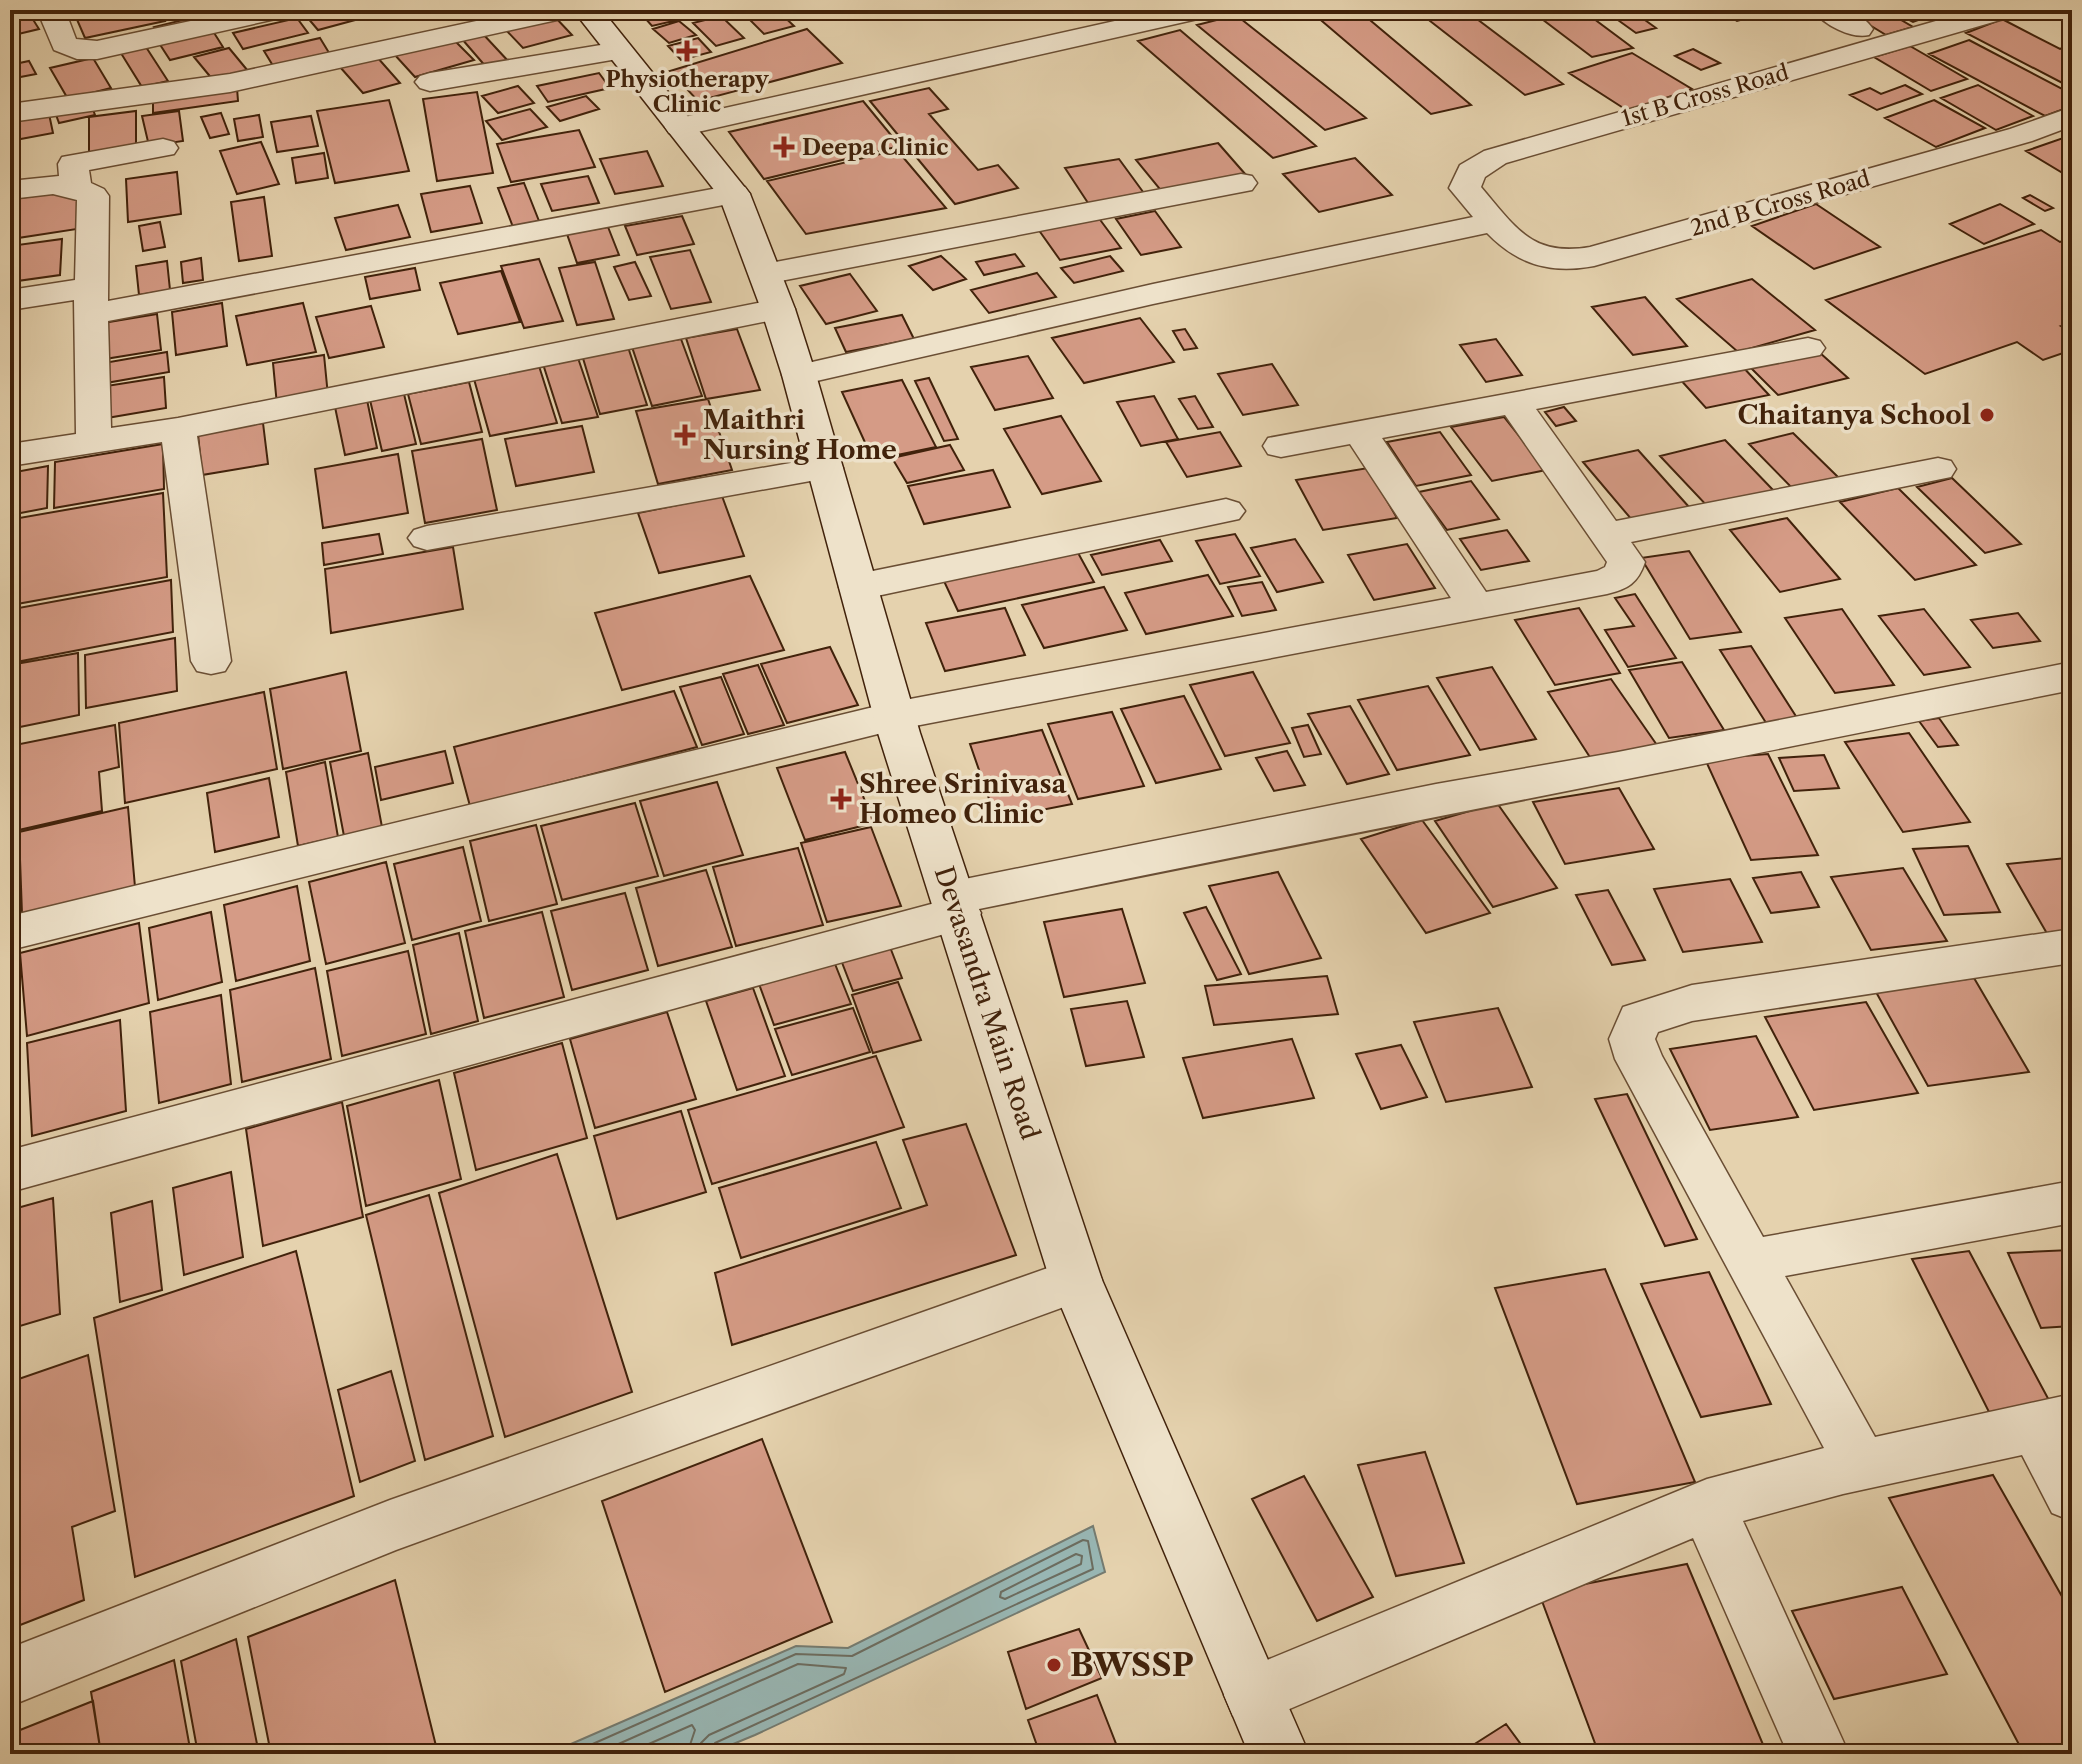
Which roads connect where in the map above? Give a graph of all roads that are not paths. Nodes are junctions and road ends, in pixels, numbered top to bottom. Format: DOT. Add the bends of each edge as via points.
graph roads {
  1 [pos="51,10"];
  2 [pos="280,10"];
  3 [pos="566,10"];
  4 [pos="587,10"];
  5 [pos="1202,10"];
  6 [pos="1827,10"];
  7 [pos="2004,10"];
  8 [pos="1859,29"];
  9 [pos="619,51"];
  10 [pos="430,82"];
  11 [pos="10,113"];
  12 [pos="2072,116"];
  13 [pos="680,127"];
  14 [pos="163,148"];
  15 [pos="1241,183"];
  16 [pos="76,185"];
  17 [pos="10,190"];
  18 [pos="734,194"];
  19 [pos="1495,222"];
  20 [pos="772,291"];
  21 [pos="10,300"];
  22 [pos="91,301"];
  23 [pos="1808,348"];
  24 [pos="799,375"];
  25 [pos="1515,404"];
  26 [pos="178,429"];
  27 [pos="1361,433"];
  28 [pos="94,442"];
  29 [pos="1281,446"];
  30 [pos="10,455"];
  31 [pos="825,468"];
  32 [pos="1938,469"];
  33 [pos="1226,511"];
  34 [pos="1606,535"];
  35 [pos="427,538"];
  36 [pos="858,587"];
  37 [pos="1476,606"];
  38 [pos="211,661"];
  39 [pos="2072,676"];
  40 [pos="894,716"];
  41 [pos="957,906"];
  42 [pos="10,933"];
  43 [pos="2072,946"];
  44 [pos="10,1171"];
  45 [pos="2072,1202"];
  46 [pos="1750,1261"];
  47 [pos="1076,1280"];
  48 [pos="2055,1424"];
  49 [pos="1862,1465"];
  50 [pos="2072,1495"];
  51 [pos="1707,1505"];
  52 [pos="10,1677"];
  53 [pos="1254,1695"];
  54 [pos="1279,1754"];
  55 [pos="1819,1754"];
  1 -- 2 [label="street" via="64,44 87,50"];
  3 -- 11 [label="street" via="230,83"];
  4 -- 9 [label="street, Devasandra Main Road"];
  5 -- 13 [label="street"];
  6 -- 8 [label="street"];
  7 -- 19 [label="street, 1st B Cross Road" via="1495,157 1471,172 1465,188"];
  9 -- 10 [label="street"];
  9 -- 13 [label="street, Devasandra Main Road"];
  12 -- 19 [label="street, 2nd B Cross Road" via="1594,256 1567,260 1532,254"];
  13 -- 18 [label="street, Devasandra Main Road"];
  14 -- 16 [label="street" via="73,164"];
  15 -- 20 [label="street"];
  16 -- 17 [label="street"];
  16 -- 22 [label="street" via="93,196"];
  18 -- 20 [label="street, Devasandra Main Road"];
  18 -- 22 [label="street"];
  19 -- 24 [label="street"];
  20 -- 24 [label="street, Devasandra Main Road"];
  20 -- 26 [label="street"];
  21 -- 22 [label="street"];
  22 -- 28 [label="street"];
  23 -- 25 [label="street"];
  24 -- 31 [label="street, Devasandra Main Road"];
  25 -- 27 [label="street"];
  25 -- 34 [label="street"];
  26 -- 28 [label="street"];
  26 -- 38 [label="street"];
  27 -- 29 [label="street"];
  27 -- 37 [label="street"];
  28 -- 30 [label="street"];
  31 -- 35 [label="street"];
  31 -- 36 [label="street, Devasandra Main Road"];
  32 -- 34 [label="street"];
  33 -- 36 [label="street"];
  34 -- 37 [label="street" via="1626,562 1622,574 1607,582"];
  36 -- 40 [label="street, Devasandra Main Road"];
  37 -- 40 [label="street"];
  39 -- 41 [label="street" via="1436,799"];
  40 -- 41 [label="street, Devasandra Main Road"];
  40 -- 42 [label="street"];
  41 -- 44 [label="street"];
  41 -- 47 [label="street, Devasandra Main Road"];
  43 -- 46 [label="street" via="1692,1003 1639,1020 1632,1039 1639,1059"];
  45 -- 46 [label="street"];
  46 -- 49 [label="street"];
  47 -- 52 [label="street" via="390,1526"];
  47 -- 53 [label="street, Devasandra Main Road"];
  48 -- 49 [label="street"];
  48 -- 50 [label="street"];
  49 -- 51 [label="street"];
  51 -- 53 [label="street"];
  51 -- 55 [label="street"];
  53 -- 54 [label="street"];
}
